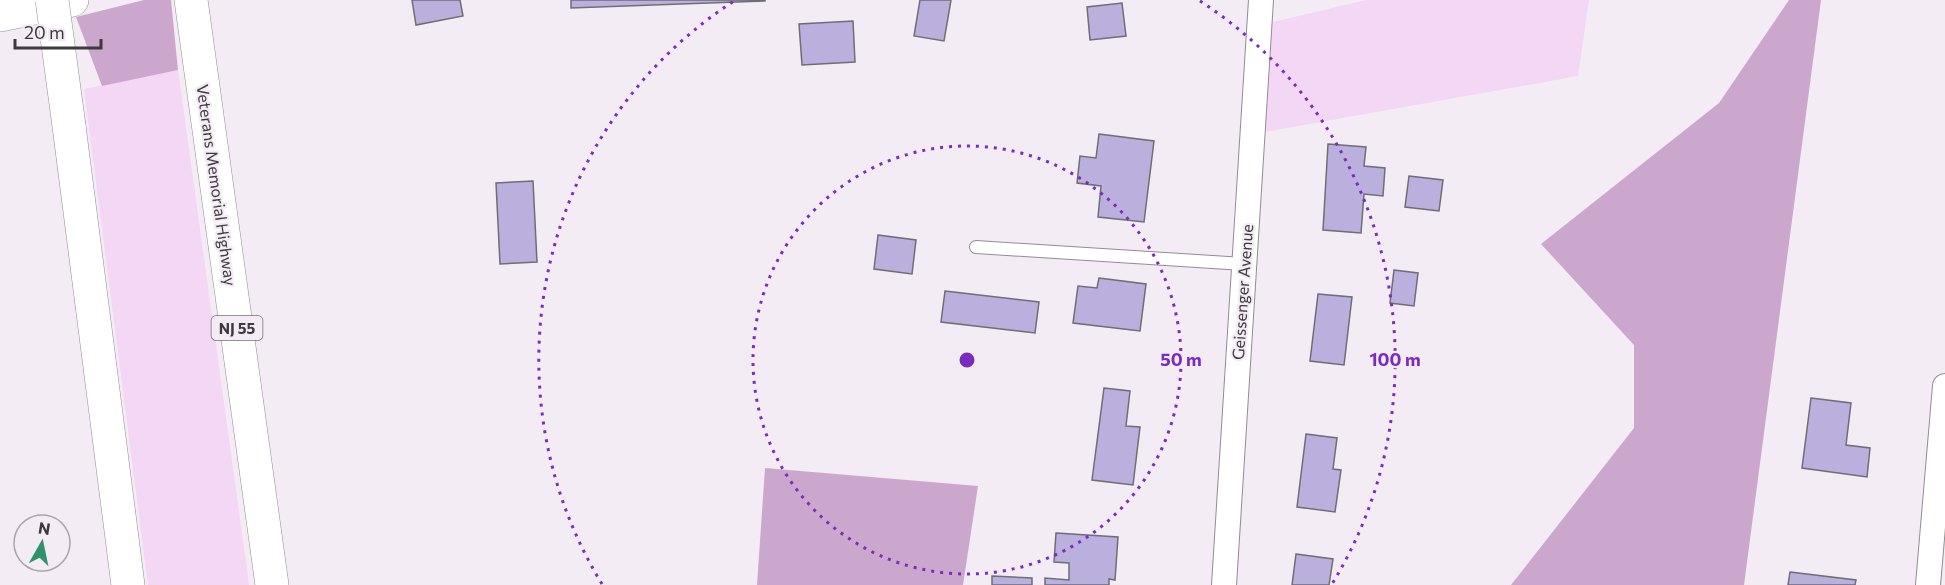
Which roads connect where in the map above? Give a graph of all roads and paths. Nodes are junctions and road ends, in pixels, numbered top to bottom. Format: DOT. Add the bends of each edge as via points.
graph roads {
  1 [pos="52,0"];
  2 [pos="72,0"];
  3 [pos="191,0"];
  4 [pos="1261,0"];
  5 [pos="0,15"];
  6 [pos="976,247"];
  7 [pos="1244,264"];
  8 [pos="1945,386"];
  9 [pos="128,585"];
  10 [pos="272,585"];
  11 [pos="1224,585"];
  12 [pos="1928,585"];
  1 -- 9 [label="main road, bridge"];
  2 -- 5 [label="main road"];
  3 -- 10 [label="main road, Veterans Memorial Highway / NJ 55"];
  4 -- 7 [label="street, Geissenger Avenue"];
  6 -- 7 [label="lane"];
  7 -- 11 [label="street, Geissenger Avenue"];
  8 -- 12 [label="street"];
}
